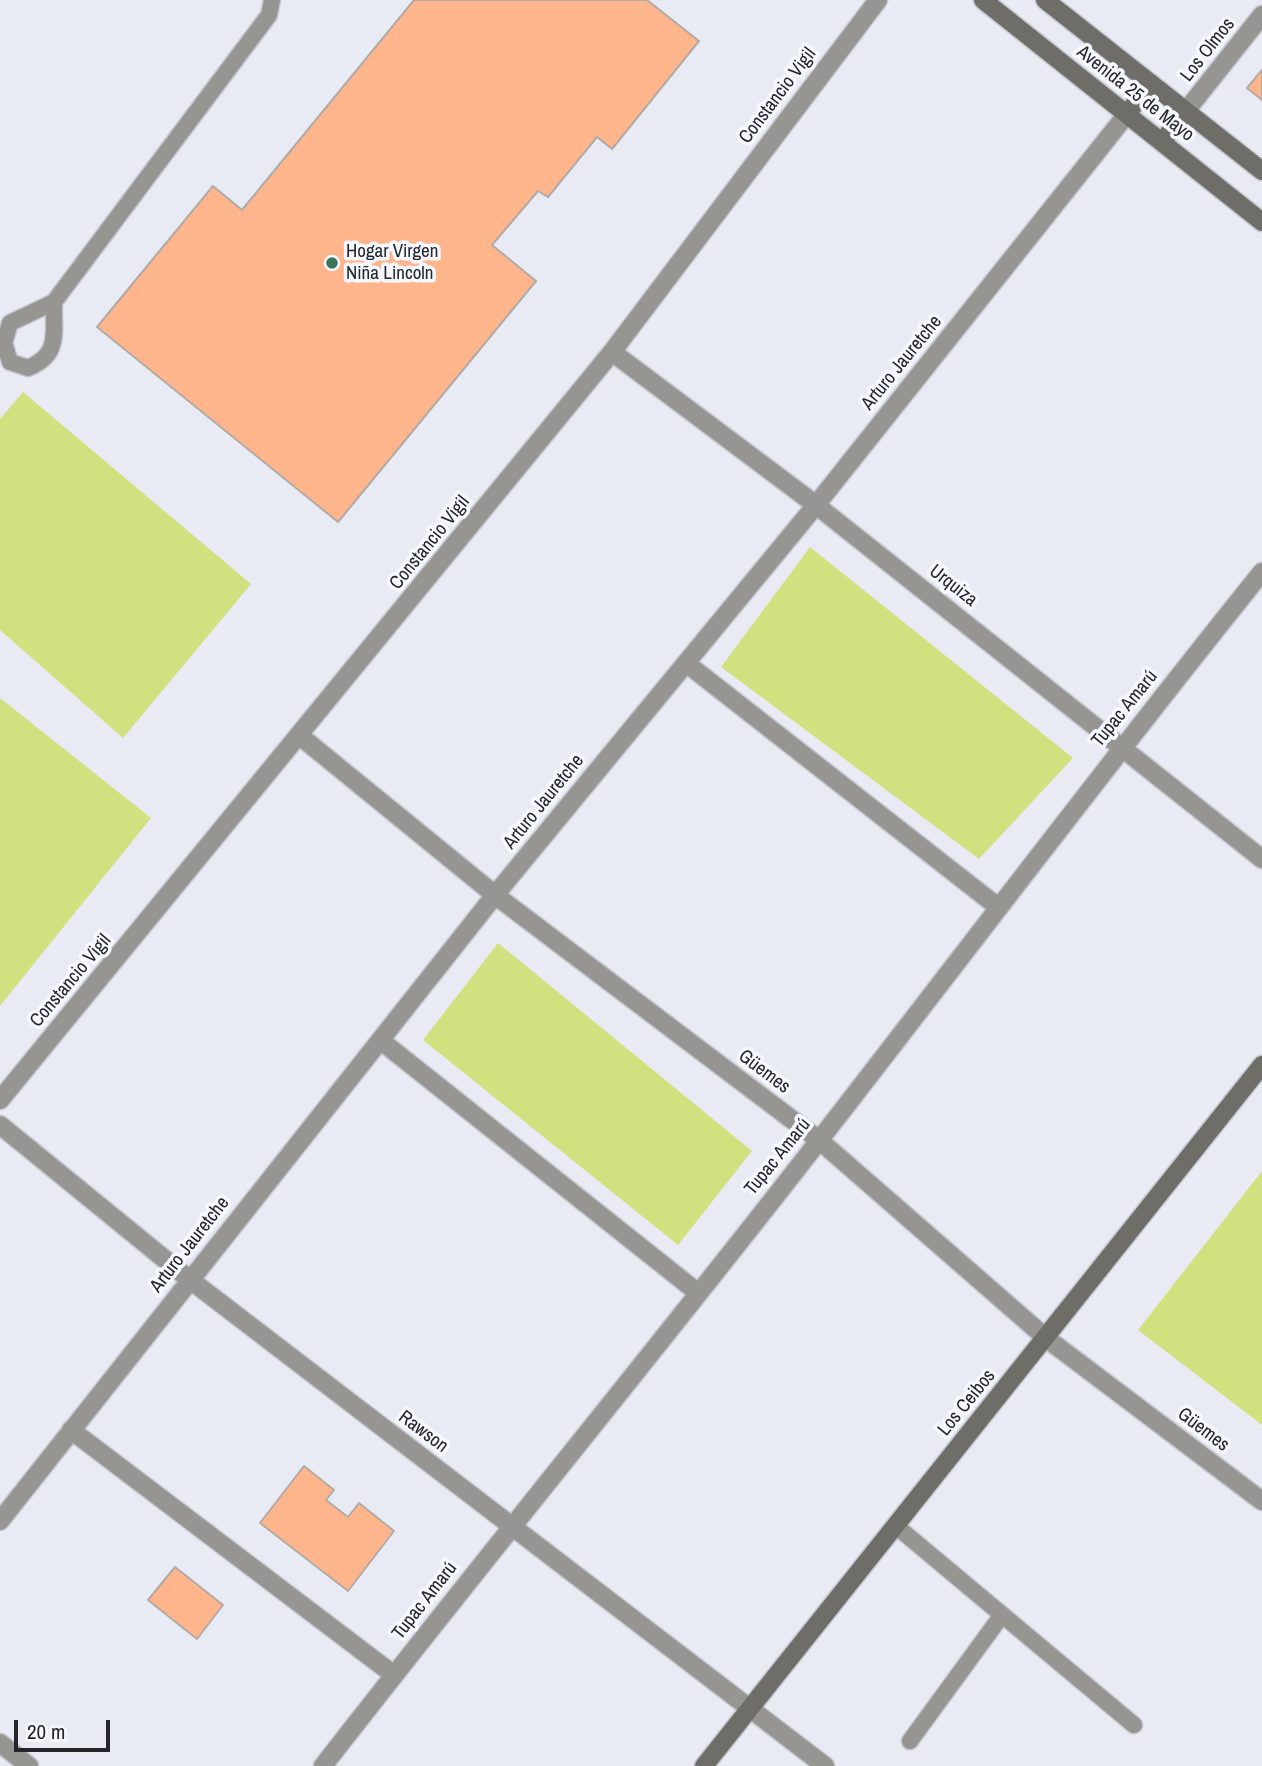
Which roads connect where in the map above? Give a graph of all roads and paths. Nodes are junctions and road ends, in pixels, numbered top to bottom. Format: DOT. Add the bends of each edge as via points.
graph roads {
  1 [pos="272,0"];
  2 [pos="877,0"];
  3 [pos="983,0"];
  4 [pos="1045,0"];
  5 [pos="1262,15"];
  6 [pos="1151,83"];
  7 [pos="1186,111"];
  8 [pos="1127,114"];
  9 [pos="1161,142"];
  10 [pos="1262,171"];
  11 [pos="1262,222"];
  12 [pos="54,302"];
  13 [pos="612,352"];
  14 [pos="816,505"];
  15 [pos="1262,572"];
  16 [pos="686,663"];
  17 [pos="300,736"];
  18 [pos="1122,746"];
  19 [pos="1262,859"];
  20 [pos="495,895"];
  21 [pos="998,907"];
  22 [pos="380,1040"];
  23 [pos="1262,1065"];
  24 [pos="0,1100"];
  25 [pos="0,1125"];
  26 [pos="819,1140"];
  27 [pos="189,1279"];
  28 [pos="697,1292"];
  29 [pos="1046,1338"];
  30 [pos="71,1430"];
  31 [pos="1262,1502"];
  32 [pos="0,1521"];
  33 [pos="511,1525"];
  34 [pos="896,1526"];
  35 [pos="1002,1615"];
  36 [pos="394,1675"];
  37 [pos="751,1708"];
  38 [pos="1134,1725"];
  39 [pos="910,1741"];
  40 [pos="0,1743"];
  41 [pos="29,1766"];
  42 [pos="323,1766"];
  43 [pos="704,1766"];
  44 [pos="825,1766"];
  1 -- 12 [label="lane" via="269,15"];
  2 -- 13 [label="street, Constancio Vigil"];
  3 -- 8 [label="street, Avenida 25 de Mayo"];
  4 -- 6 [label="street, Avenida 25 de Mayo"];
  5 -- 7 [label="street, Los Olmos"];
  6 -- 7 [label="street, Avenida 25 de Mayo"];
  6 -- 8 [label="street"];
  7 -- 9 [label="street"];
  7 -- 10 [label="street, Avenida 25 de Mayo"];
  8 -- 9 [label="street, Avenida 25 de Mayo"];
  8 -- 14 [label="street, Arturo Jauretche"];
  9 -- 11 [label="street, Avenida 25 de Mayo"];
  13 -- 14 [label="street, Urquiza"];
  13 -- 17 [label="street, Constancio Vigil"];
  14 -- 16 [label="street, Arturo Jauretche"];
  14 -- 18 [label="street, Urquiza"];
  15 -- 18 [label="street, Tupac Amarú"];
  16 -- 20 [label="street, Arturo Jauretche"];
  16 -- 21 [label="street"];
  17 -- 20 [label="street, Güemes"];
  17 -- 24 [label="street, Constancio Vigil"];
  18 -- 19 [label="street, Urquiza"];
  18 -- 21 [label="street, Tupac Amarú"];
  20 -- 22 [label="street, Arturo Jauretche"];
  20 -- 26 [label="street, Güemes"];
  21 -- 26 [label="street, Tupac Amarú"];
  22 -- 27 [label="street, Arturo Jauretche"];
  22 -- 28 [label="street"];
  23 -- 29 [label="street, Los Ceibos"];
  25 -- 27 [label="street, Rawson"];
  26 -- 28 [label="street, Tupac Amarú"];
  26 -- 29 [label="street, Güemes"];
  27 -- 30 [label="street, Arturo Jauretche"];
  27 -- 33 [label="street, Rawson"];
  28 -- 33 [label="street, Tupac Amarú"];
  29 -- 31 [label="street, Güemes"];
  29 -- 34 [label="street, Los Ceibos"];
  30 -- 32 [label="street, Arturo Jauretche"];
  30 -- 36 [label="street"];
  33 -- 36 [label="street, Tupac Amarú"];
  33 -- 37 [label="street, Rawson"];
  34 -- 35 [label="lane"];
  34 -- 37 [label="street, Los Ceibos"];
  35 -- 38 [label="lane"];
  35 -- 39 [label="lane"];
  36 -- 42 [label="street, Tupac Amarú"];
  37 -- 43 [label="street, Los Ceibos"];
  37 -- 44 [label="street, Rawson"];
  40 -- 41 [label="street"];
}
